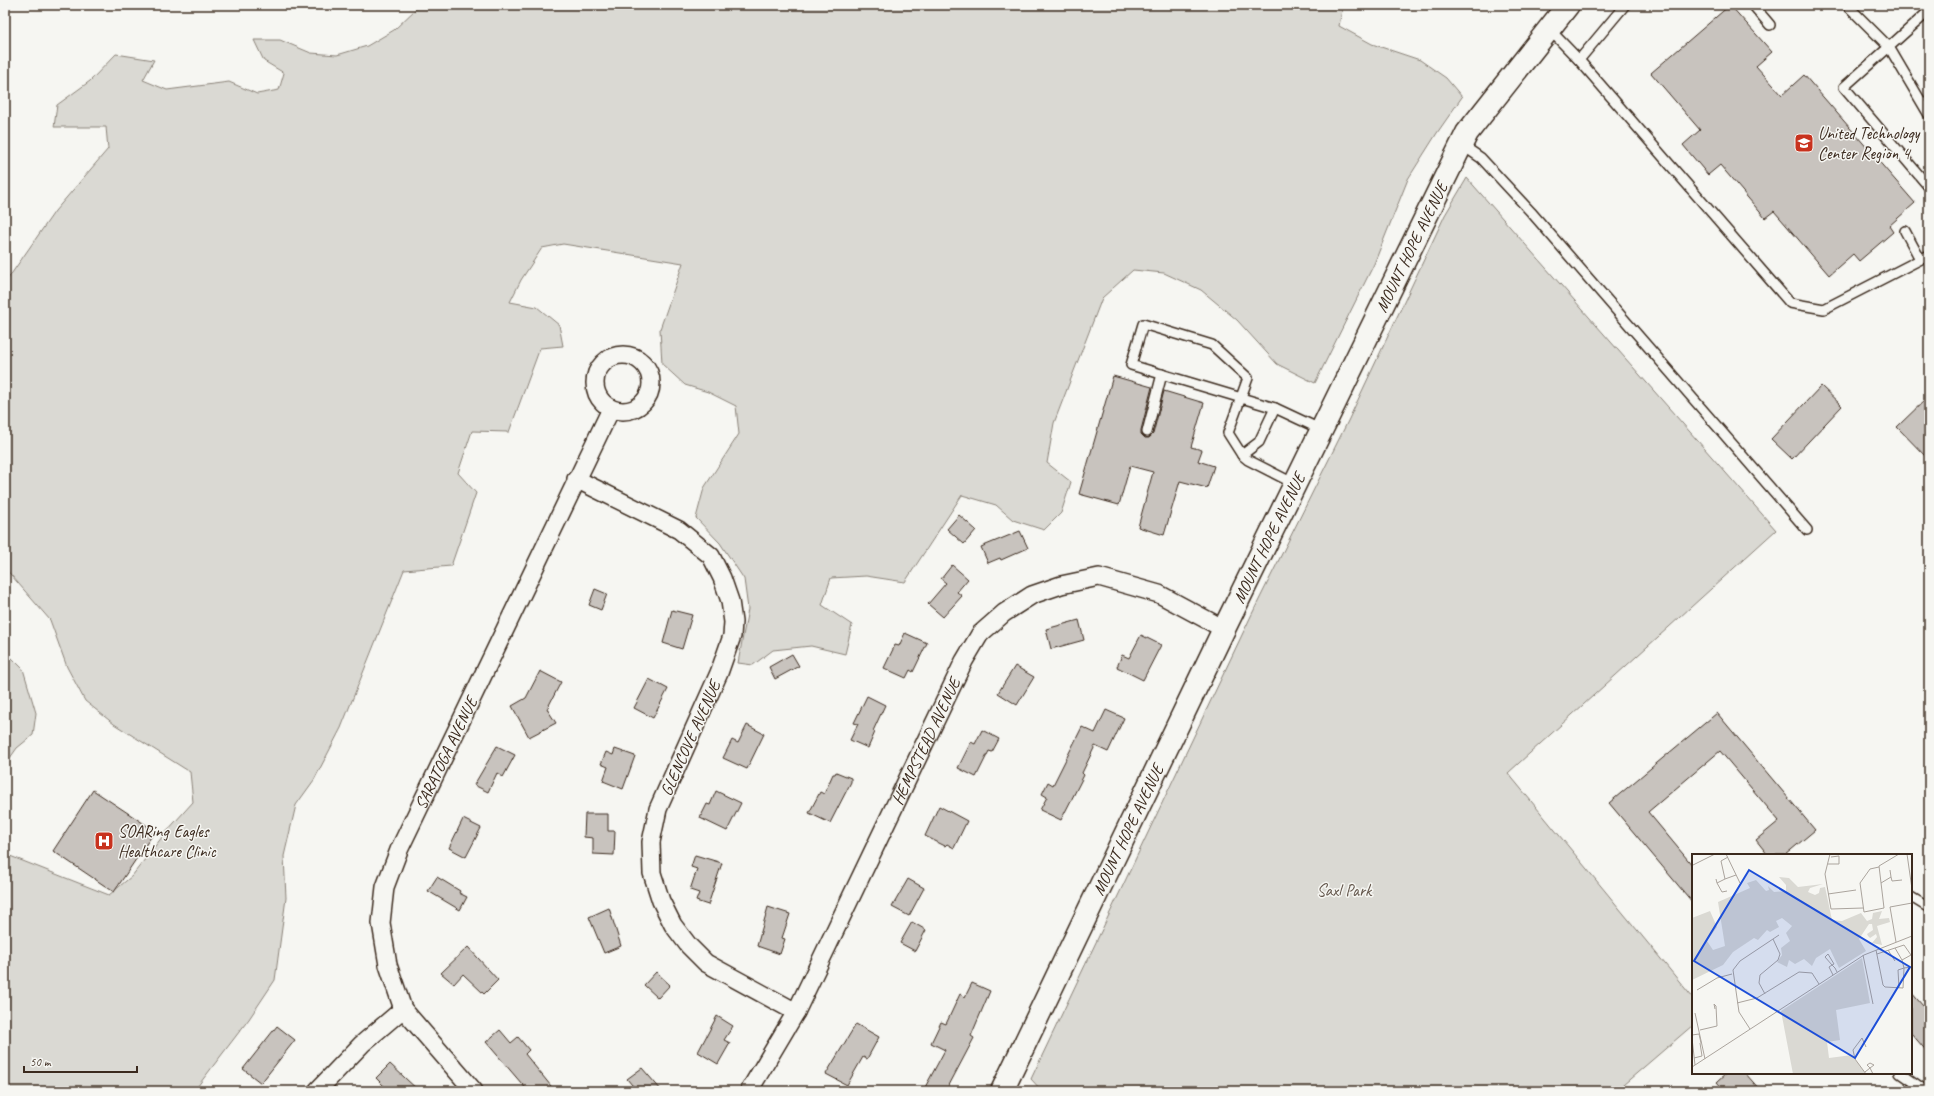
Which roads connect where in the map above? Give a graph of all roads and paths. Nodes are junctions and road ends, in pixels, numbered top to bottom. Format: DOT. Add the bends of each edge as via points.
graph roads {
  1 [pos="1568,5"];
  2 [pos="1625,5"];
  3 [pos="1752,5"];
  4 [pos="1847,5"];
  5 [pos="1929,11"];
  6 [pos="1770,26"];
  7 [pos="1550,29"];
  8 [pos="1889,47"];
  9 [pos="1579,60"];
  10 [pos="1929,115"];
  11 [pos="1462,145"];
  12 [pos="1929,187"];
  13 [pos="1904,231"];
  14 [pos="1925,257"];
  15 [pos="1162,374"];
  16 [pos="1241,397"];
  17 [pos="1275,408"];
  18 [pos="611,409"];
  19 [pos="1322,430"];
  20 [pos="1147,432"];
  21 [pos="1242,454"];
  22 [pos="576,479"];
  23 [pos="1295,484"];
  24 [pos="1807,530"];
  25 [pos="1224,628"];
  26 [pos="1912,898"];
  27 [pos="1929,908"];
  28 [pos="403,1009"];
  29 [pos="796,1012"];
  30 [pos="1901,1074"];
  31 [pos="317,1091"];
  32 [pos="474,1091"];
  33 [pos="749,1091"];
  34 [pos="1002,1091"];
  35 [pos="1926,1091"];
  1 -- 7 [label="street, MOUNT HOPE AVENUE"];
  2 -- 9 [label="lane"];
  3 -- 6 [label="lane"];
  4 -- 8 [label="lane"];
  5 -- 8 [label="lane"];
  7 -- 9 [label="lane"];
  7 -- 11 [label="street, MOUNT HOPE AVENUE" via="1468,133"];
  8 -- 10 [label="lane"];
  8 -- 12 [label="lane" via="1844,87"];
  9 -- 14 [label="lane" via="1790,303 1824,309"];
  11 -- 19 [label="street, MOUNT HOPE AVENUE"];
  11 -- 24 [label="lane" via="1481,158 1531,212"];
  13 -- 14 [label="lane"];
  15 -- 16 [label="lane"];
  15 -- 16 [label="lane" via="1131,365 1143,324 1212,345 1248,378"];
  15 -- 20 [label="lane"];
  16 -- 17 [label="lane"];
  16 -- 21 [label="lane" via="1228,433"];
  17 -- 19 [label="lane"];
  17 -- 21 [label="lane" via="1260,442"];
  18 -- 22 [label="street, SARATOGA AVENUE"];
  19 -- 23 [label="street, MOUNT HOPE AVENUE"];
  21 -- 23 [label="lane" via="1248,460"];
  22 -- 28 [label="street, SARATOGA AVENUE" via="399,850 385,888 381,922 388,965"];
  22 -- 29 [label="street, GLENCOVE AVENUE" via="679,530 710,556 722,578 730,601 732,636 719,673 658,809 651,842 652,873 672,925 706,963"];
  23 -- 25 [label="street, MOUNT HOPE AVENUE"];
  25 -- 29 [label="street, HEMPSTEAD AVENUE" via="1159,594 1099,577 1061,585 1032,595 1004,613 980,634 964,661"];
  25 -- 34 [label="street, MOUNT HOPE AVENUE"];
  26 -- 27 [label="lane"];
  28 -- 31 [label="street" via="362,1044"];
  28 -- 32 [label="street, SARATOGA AVENUE"];
  29 -- 33 [label="street, HEMPSTEAD AVENUE"];
  30 -- 35 [label="lane"];
}
